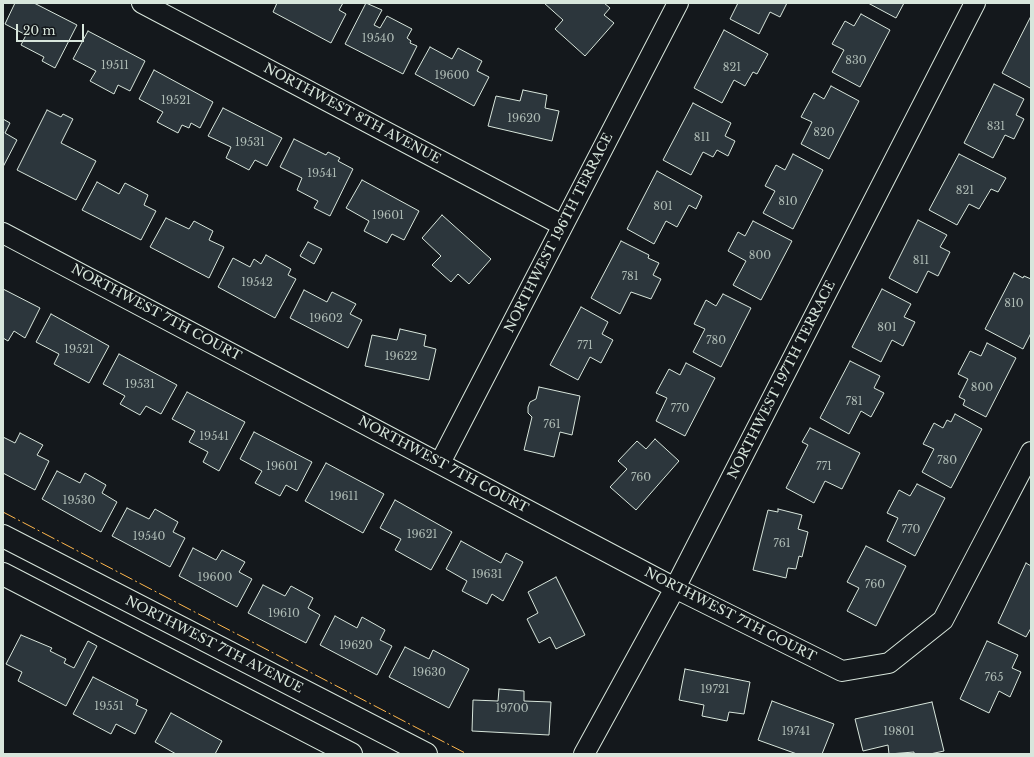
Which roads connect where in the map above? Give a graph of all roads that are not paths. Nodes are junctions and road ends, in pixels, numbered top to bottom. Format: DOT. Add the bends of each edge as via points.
graph roads {
  1 [pos="142,3"];
  2 [pos="678,3"];
  3 [pos="975,3"];
  4 [pos="562,225"];
  5 [pos="3,233"];
  6 [pos="1031,452"];
  7 [pos="440,463"];
  8 [pos="3,536"];
  9 [pos="3,574"];
  10 [pos="675,588"];
  11 [pos="351,754"];
  12 [pos="426,754"];
  13 [pos="584,754"];
  1 -- 4 [label="street, NORTHWEST 8TH AVENUE"];
  2 -- 4 [label="street, NORTHWEST 196TH TERRACE"];
  3 -- 10 [label="street, NORTHWEST 197TH TERRACE"];
  4 -- 7 [label="street, NORTHWEST 196TH TERRACE"];
  5 -- 7 [label="street, NORTHWEST 7TH COURT"];
  6 -- 10 [label="street, NORTHWEST 7TH COURT" via="943,620 890,663 842,671"];
  7 -- 10 [label="street, NORTHWEST 7TH COURT"];
  8 -- 12 [label="street, NORTHWEST 7TH AVENUE"];
  9 -- 11 [label="street"];
  10 -- 13 [label="street, NORTHWEST 197TH TERRACE"];
}
